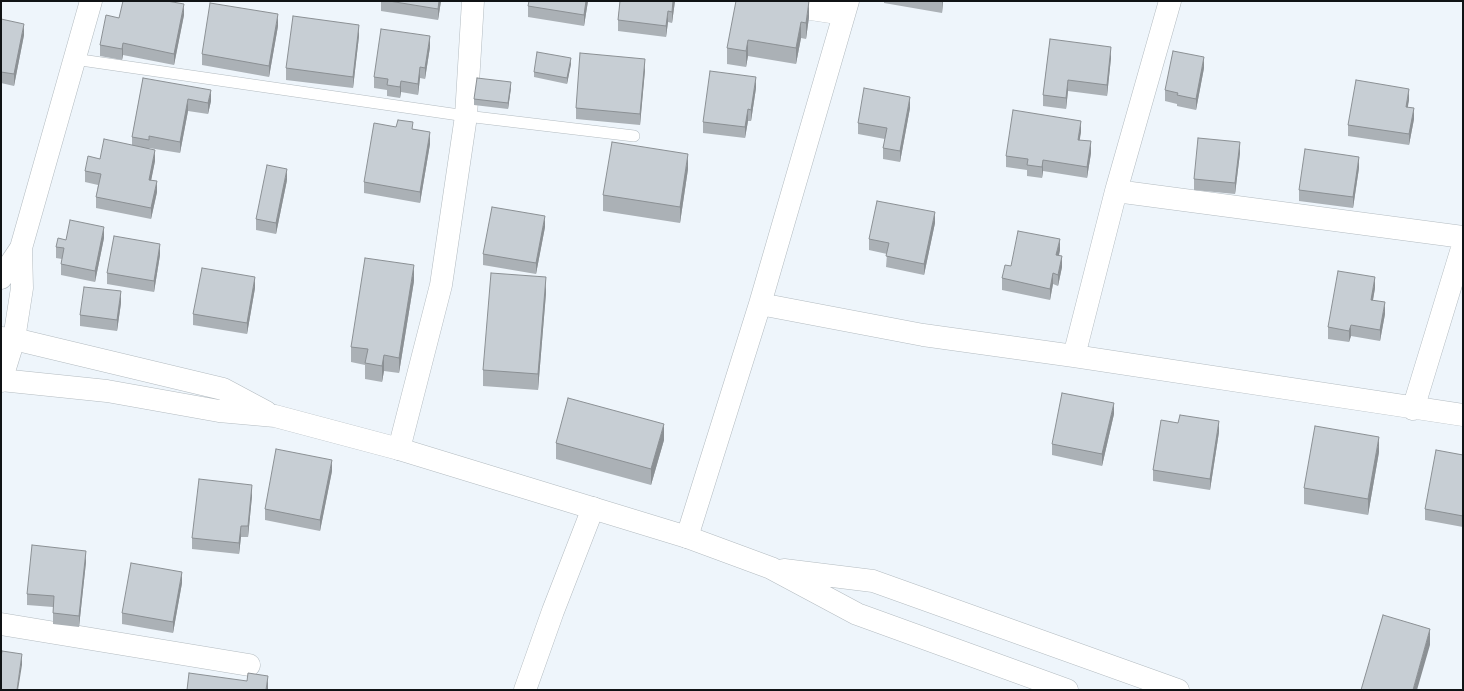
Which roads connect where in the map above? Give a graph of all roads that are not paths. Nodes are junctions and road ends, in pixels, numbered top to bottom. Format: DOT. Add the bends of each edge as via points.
graph roads {
  1 [pos="91,1"];
  2 [pos="474,1"];
  3 [pos="758,1"];
  4 [pos="1170,1"];
  5 [pos="846,8"];
  6 [pos="74,59"];
  7 [pos="466,116"];
  8 [pos="634,136"];
  9 [pos="1116,191"];
  10 [pos="1463,237"];
  11 [pos="1463,245"];
  12 [pos="21,248"];
  13 [pos="1,278"];
  14 [pos="760,304"];
  15 [pos="8,338"];
  16 [pos="1074,356"];
  17 [pos="1,380"];
  18 [pos="1413,409"];
  19 [pos="1463,415"];
  20 [pos="274,416"];
  21 [pos="399,449"];
  22 [pos="593,508"];
  23 [pos="687,537"];
  24 [pos="771,568"];
  25 [pos="1,624"];
  26 [pos="249,665"];
  27 [pos="525,690"];
  28 [pos="1067,690"];
  29 [pos="1178,690"];
  1 -- 6 [label="street"];
  2 -- 7 [label="street"];
  3 -- 5 [label="street"];
  4 -- 9 [label="street"];
  5 -- 14 [label="street"];
  6 -- 7 [label="lane"];
  6 -- 12 [label="street"];
  7 -- 8 [label="lane"];
  7 -- 21 [label="street" via="441,285"];
  9 -- 10 [label="street"];
  9 -- 16 [label="street"];
  11 -- 18 [label="street"];
  12 -- 13 [label="street"];
  12 -- 15 [label="street" via="22,288"];
  14 -- 16 [label="street" via="923,335"];
  14 -- 23 [label="street"];
  15 -- 17 [label="street"];
  15 -- 20 [label="street" via="223,388"];
  16 -- 18 [label="street"];
  17 -- 20 [label="street" via="106,391 219,411"];
  18 -- 19 [label="street"];
  20 -- 21 [label="street"];
  21 -- 22 [label="street"];
  22 -- 23 [label="street"];
  22 -- 27 [label="street"];
  23 -- 24 [label="street"];
  24 -- 28 [label="street" via="857,614"];
  24 -- 29 [label="street" via="873,581"];
  25 -- 26 [label="street"];
}
